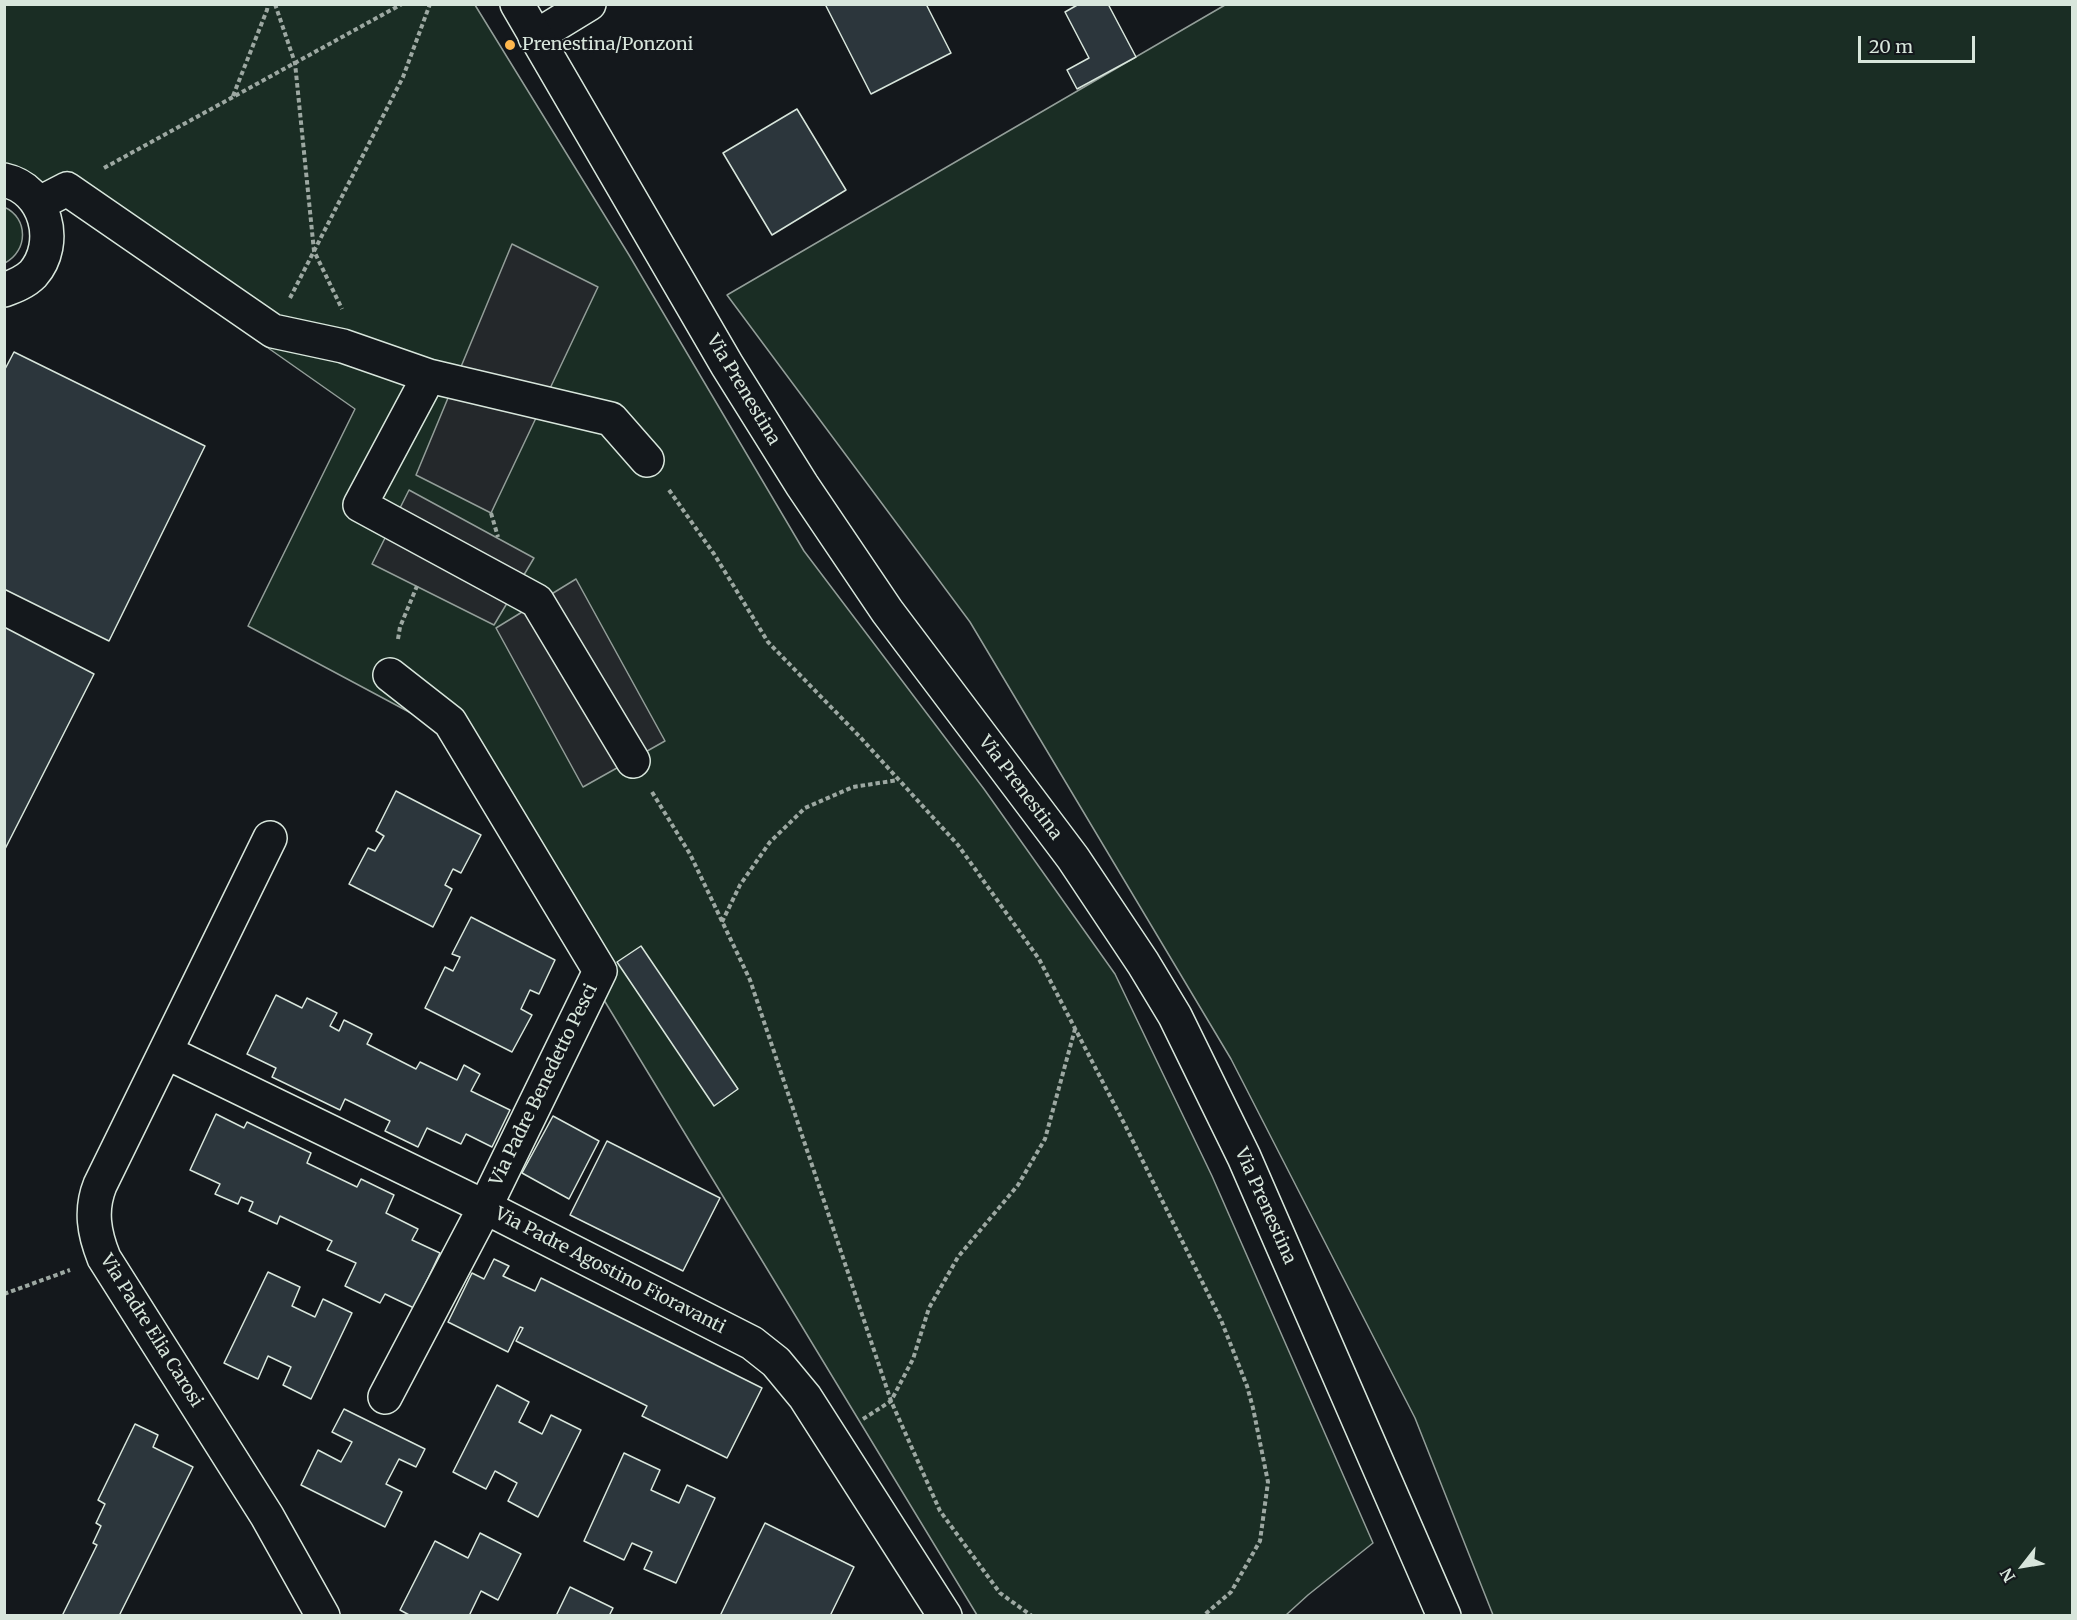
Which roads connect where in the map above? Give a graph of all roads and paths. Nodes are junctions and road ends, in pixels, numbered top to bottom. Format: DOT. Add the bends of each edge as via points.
graph roads {
  1 [pos="267,4"];
  2 [pos="275,4"];
  3 [pos="402,4"];
  4 [pos="430,4"];
  5 [pos="517,4"];
  6 [pos="590,4"];
  7 [pos="535,37"];
  8 [pos="295,63"];
  9 [pos="232,98"];
  10 [pos="4,180"];
  11 [pos="67,189"];
  12 [pos="38,204"];
  13 [pos="314,250"];
  14 [pos="4,290"];
  15 [pos="273,331"];
  16 [pos="364,353"];
  17 [pos="429,376"];
  18 [pos="647,460"];
  19 [pos="491,513"];
  20 [pos="498,538"];
  21 [pos="417,586"];
  22 [pos="390,675"];
  23 [pos="633,761"];
  24 [pos="899,780"];
  25 [pos="270,837"];
  26 [pos="722,922"];
  27 [pos="1075,1028"];
  28 [pos="166,1052"];
  29 [pos="485,1207"];
  30 [pos="104,1258"];
  31 [pos="4,1294"];
  32 [pos="385,1397"];
  33 [pos="891,1401"];
  34 [pos="323,1616"];
  35 [pos="945,1616"];
  36 [pos="1032,1616"];
  37 [pos="1203,1616"];
  38 [pos="1444,1616"];
  1 -- 9 [label="path"];
  2 -- 8 [label="path"];
  3 -- 8 [label="path"];
  4 -- 13 [label="path" via="403,77"];
  5 -- 7 [label="street, Via Prenestina"];
  6 -- 7 [label="street"];
  7 -- 38 [label="street, Via Prenestina" via="733,375 829,527 923,660 1078,865 1162,994 1244,1156"];
  8 -- 9 [label="path"];
  8 -- 13 [label="path"];
  9 -- 11 [label="path"];
  10 -- 12 [label="street" via="27,191"];
  11 -- 12 [label="street"];
  11 -- 15 [label="street"];
  12 -- 14 [label="street" via="46,222 43,259 32,275"];
  13 -- 15 [label="path"];
  13 -- 16 [label="path"];
  15 -- 16 [label="street"];
  16 -- 17 [label="street"];
  17 -- 18 [label="street" via="610,419"];
  17 -- 23 [label="street" via="360,505 537,602"];
  18 -- 24 [label="path" via="714,554 768,642"];
  19 -- 20 [label="path"];
  21 -- 22 [label="path" via="400,627"];
  22 -- 29 [label="street, Via Padre Benedetto Pesci" via="450,722 600,971"];
  23 -- 26 [label="path" via="690,854"];
  24 -- 26 [label="path" via="853,787 805,808 770,842 740,885"];
  24 -- 27 [label="path" via="958,845 1039,959"];
  25 -- 28 [label="street, Via Padre Elia Carosi"];
  26 -- 33 [label="path" via="750,980"];
  27 -- 33 [label="path" via="1046,1139 1018,1185 958,1257 929,1308 913,1359"];
  27 -- 37 [label="path" via="1221,1320 1254,1408 1268,1482 1260,1541 1232,1592"];
  28 -- 29 [label="street, Via Padre Agostino Fioravanti"];
  28 -- 30 [label="street, Via Padre Elia Carosi" via="96,1194 94,1229"];
  29 -- 32 [label="street, Via Padre Benedetto Pesci"];
  29 -- 35 [label="street, Via Padre Agostino Fioravanti" via="740,1337 776,1362 833,1438"];
  30 -- 31 [label="path"];
  30 -- 34 [label="street, Via Padre Elia Carosi" via="267,1516"];
  33 -- 36 [label="path" via="940,1511 1000,1593"];
}
